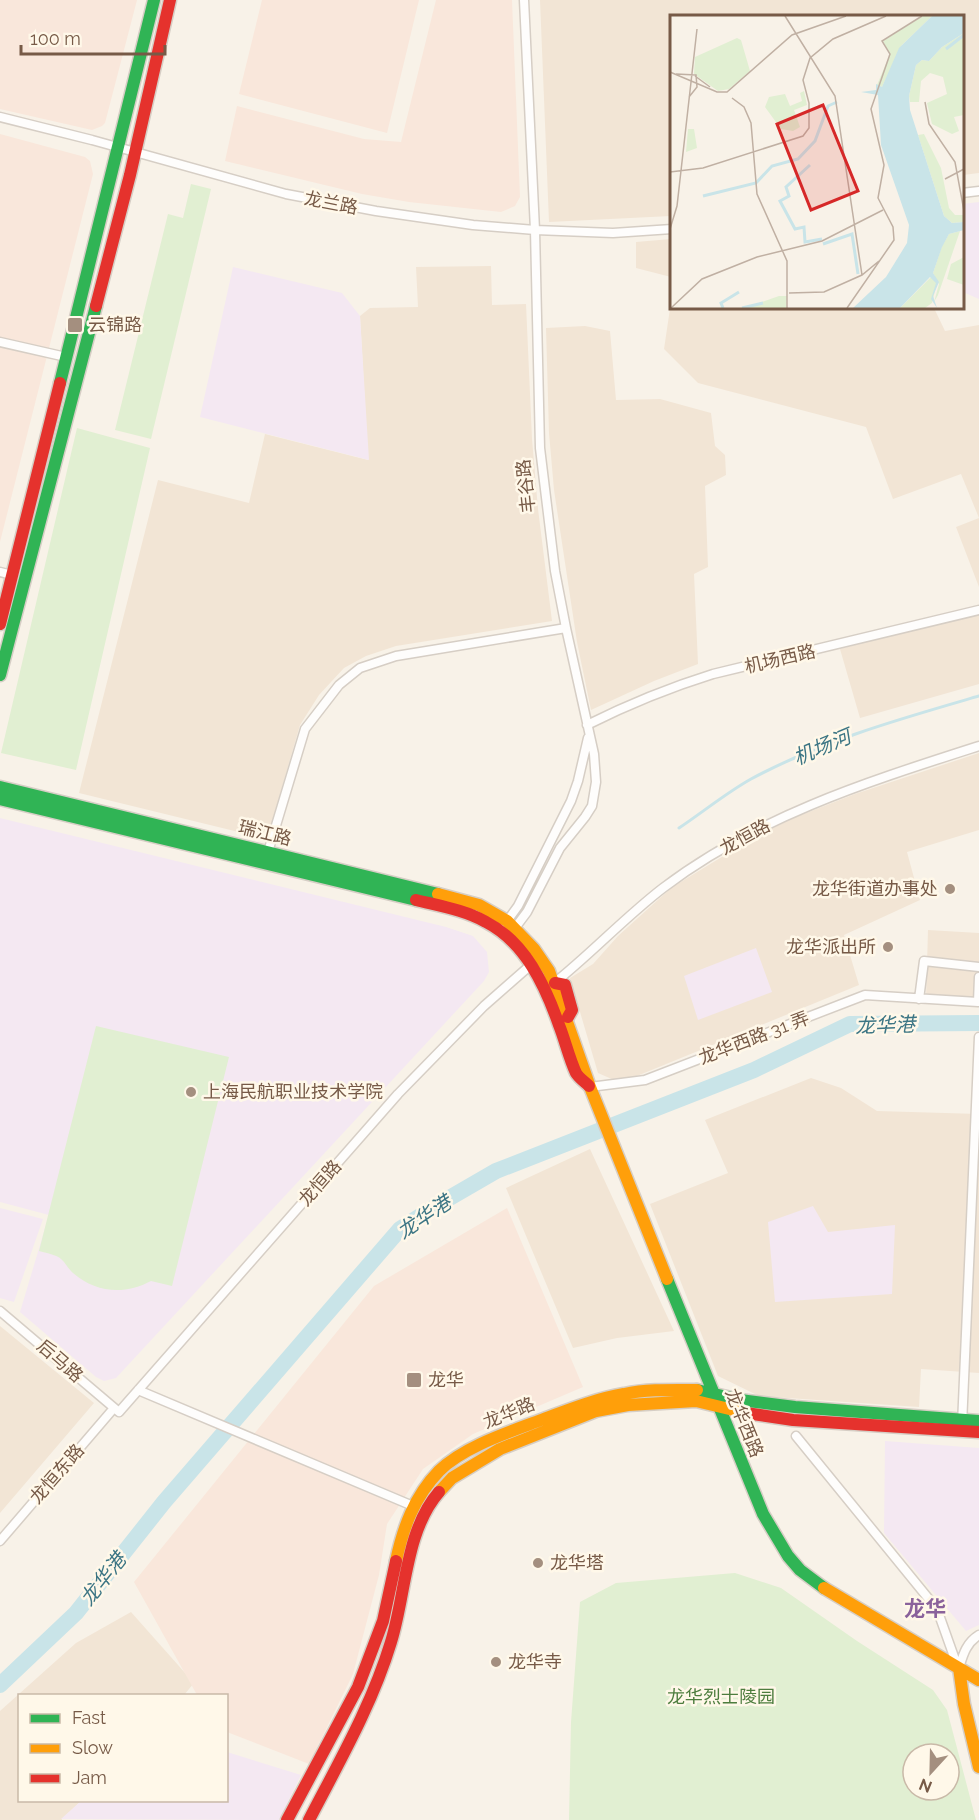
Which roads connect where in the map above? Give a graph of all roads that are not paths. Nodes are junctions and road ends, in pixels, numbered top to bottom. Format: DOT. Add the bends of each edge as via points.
graph roads {
  1 [pos="154,0"];
  2 [pos="170,0"];
  3 [pos="524,0"];
  4 [pos="0,117"];
  5 [pos="118,147"];
  6 [pos="136,152"];
  7 [pos="979,191"];
  8 [pos="964,193"];
  9 [pos="535,230"];
  10 [pos="670,230"];
  11 [pos="0,342"];
  12 [pos="66,357"];
  13 [pos="6,574"];
  14 [pos="979,609"];
  15 [pos="0,624"];
  16 [pos="566,628"];
  17 [pos="0,675"];
  18 [pos="588,730"];
  19 [pos="979,746"];
  20 [pos="0,787"];
  21 [pos="0,799"];
  22 [pos="268,852"];
  23 [pos="507,929"];
  24 [pos="534,958"];
  25 [pos="979,967"];
  26 [pos="979,976"];
  27 [pos="550,986"];
  28 [pos="918,999"];
  29 [pos="978,1038"];
  30 [pos="590,1087"];
  31 [pos="0,1311"];
  32 [pos="138,1390"];
  33 [pos="712,1392"];
  34 [pos="717,1406"];
  35 [pos="116,1410"];
  36 [pos="979,1421"];
  37 [pos="962,1426"];
  38 [pos="979,1432"];
  39 [pos="795,1436"];
  40 [pos="412,1506"];
  41 [pos="0,1541"];
  42 [pos="979,1635"];
  43 [pos="958,1668"];
  44 [pos="979,1680"];
  45 [pos="979,1767"];
  46 [pos="287,1820"];
  47 [pos="309,1820"];
  1 -- 5 [label="main road"];
  2 -- 6 [label="main road"];
  3 -- 9 [label="street, 丰谷路"];
  4 -- 5 [label="street, 龙兰路"];
  5 -- 6 [label="street, 龙兰路"];
  5 -- 12 [label="main road"];
  6 -- 9 [label="street, 龙兰路" via="286,194 473,225"];
  6 -- 17 [label="main road"];
  7 -- 8 [label="street"];
  9 -- 10 [label="street, 龙兰路"];
  9 -- 16 [label="street, 丰谷路" via="540,447"];
  11 -- 12 [label="street"];
  12 -- 13 [label="main road"];
  13 -- 15 [label="main road"];
  14 -- 18 [label="street, 机场西路" via="673,686 636,701"];
  16 -- 18 [label="street, 丰谷路"];
  16 -- 22 [label="street" via="396,657 360,668 339,685 305,729"];
  18 -- 23 [label="street, 丰谷路" via="571,801"];
  18 -- 23 [label="street, 丰谷路" via="596,782 592,806 560,848 527,912"];
  19 -- 27 [label="street, 龙恒路" via="836,794 723,848 663,888"];
  20 -- 22 [label="main road, 瑞江路"];
  21 -- 23 [label="main road, 瑞江路" via="445,907"];
  22 -- 23 [label="main road, 瑞江路" via="464,900 487,909"];
  23 -- 24 [label="main road, 龙华西路"];
  24 -- 27 [label="main road, 龙华西路"];
  24 -- 32 [label="street, 龙恒路" via="398,1094"];
  25 -- 28 [label="street" via="924,961"];
  26 -- 28 [label="street, 龙华西路 31 弄" via="978,1002"];
  27 -- 30 [label="main road, 龙华西路" via="567,1018"];
  27 -- 30 [label="main road, 龙华西路" via="578,1074"];
  28 -- 30 [label="street, 龙华西路 31 弄" via="865,995 645,1080"];
  29 -- 37 [label="street"];
  30 -- 33 [label="main road, 龙华西路"];
  31 -- 35 [label="street, 后马路"];
  32 -- 35 [label="street, 龙恒路"];
  32 -- 40 [label="street"];
  33 -- 34 [label="main road, 龙华西路"];
  33 -- 37 [label="main road, 龙华路" via="740,1400"];
  33 -- 40 [label="main road, 龙华路" via="692,1389 626,1393 594,1400 502,1434 439,1471"];
  34 -- 37 [label="main road, 龙华路" via="793,1420"];
  34 -- 43 [label="main road, 龙华西路" via="763,1514 800,1570"];
  34 -- 47 [label="main road, 龙华路" via="696,1401 596,1411 500,1449 452,1478 419,1523 383,1664 363,1716"];
  35 -- 41 [label="street, 龙恒东路"];
  36 -- 37 [label="main road, 龙华路"];
  37 -- 38 [label="main road, 龙华路"];
  39 -- 43 [label="street" via="937,1609"];
  40 -- 46 [label="main road, 龙华路" via="383,1621 358,1687"];
  42 -- 43 [label="street" via="964,1650"];
  43 -- 44 [label="main road, 龙华西路"];
  43 -- 45 [label="main road"];
}
